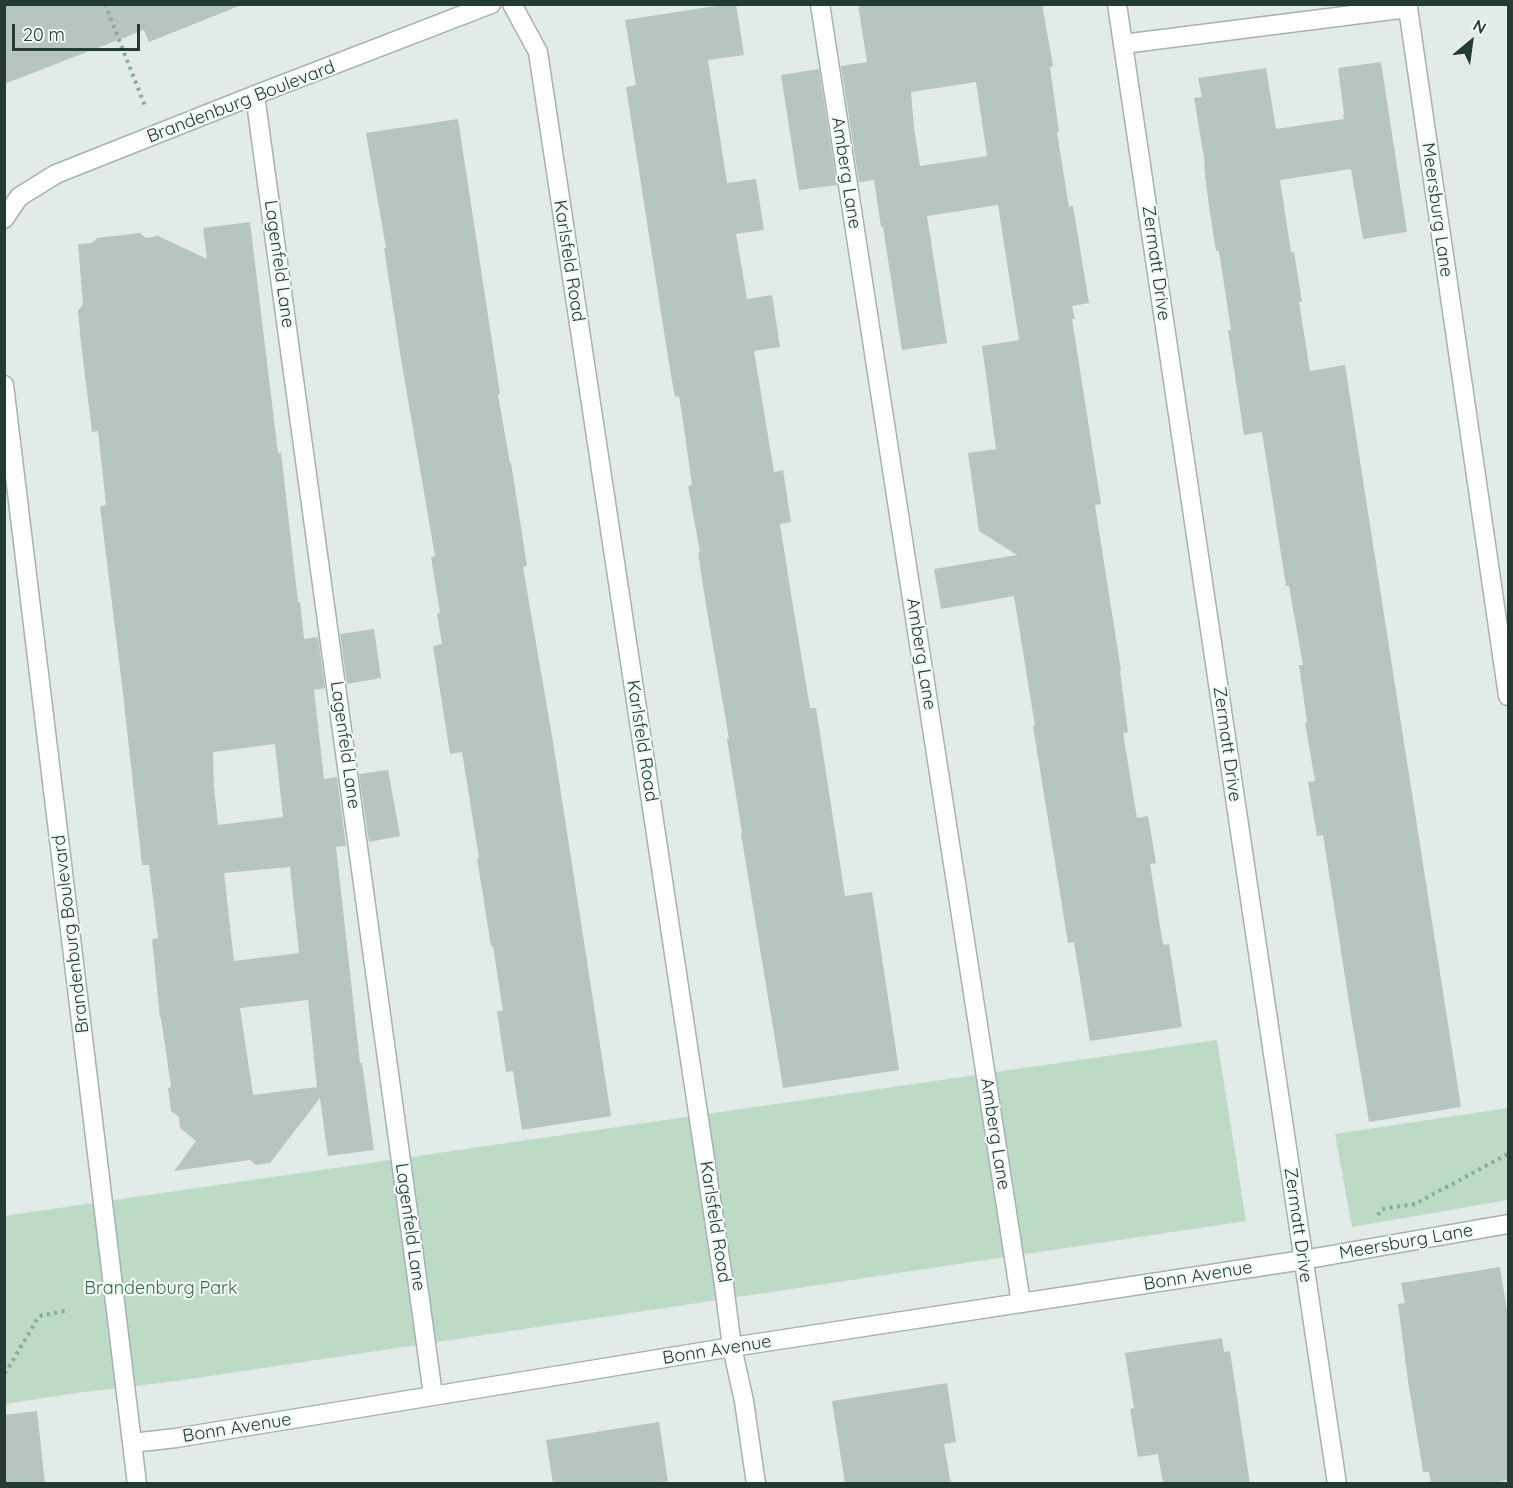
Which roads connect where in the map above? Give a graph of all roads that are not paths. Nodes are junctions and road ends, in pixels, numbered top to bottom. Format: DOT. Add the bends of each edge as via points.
graph roads {
  1 [pos="491,4"];
  2 [pos="512,4"];
  3 [pos="820,4"];
  4 [pos="1117,4"];
  5 [pos="1123,44"];
  6 [pos="255,95"];
  7 [pos="4,219"];
  8 [pos="4,386"];
  9 [pos="1509,696"];
  10 [pos="1509,1224"];
  11 [pos="1303,1260"];
  12 [pos="1021,1303"];
  13 [pos="732,1347"];
  14 [pos="433,1395"];
  15 [pos="132,1443"];
  16 [pos="137,1484"];
  17 [pos="756,1484"];
  18 [pos="1337,1484"];
  1 -- 6 [label="street, Brandenburg Boulevard"];
  2 -- 13 [label="street, Karlsfeld Road" via="538,52"];
  3 -- 12 [label="street, Amberg Lane"];
  4 -- 5 [label="street, Zermatt Drive"];
  5 -- 9 [label="street, Meersburg Lane" via="1408,8"];
  5 -- 11 [label="street, Zermatt Drive"];
  6 -- 7 [label="street, Brandenburg Boulevard" via="56,174 19,197"];
  6 -- 14 [label="street, Lagenfeld Lane"];
  8 -- 15 [label="street, Brandenburg Boulevard"];
  10 -- 11 [label="street, Meersburg Lane"];
  11 -- 12 [label="street, Bonn Avenue"];
  11 -- 18 [label="street, Zermatt Drive"];
  12 -- 13 [label="street, Bonn Avenue"];
  13 -- 14 [label="street, Bonn Avenue"];
  13 -- 17 [label="street, Karlsfeld Road"];
  14 -- 15 [label="street, Bonn Avenue"];
  15 -- 16 [label="street, Brandenburg Boulevard"];
}
